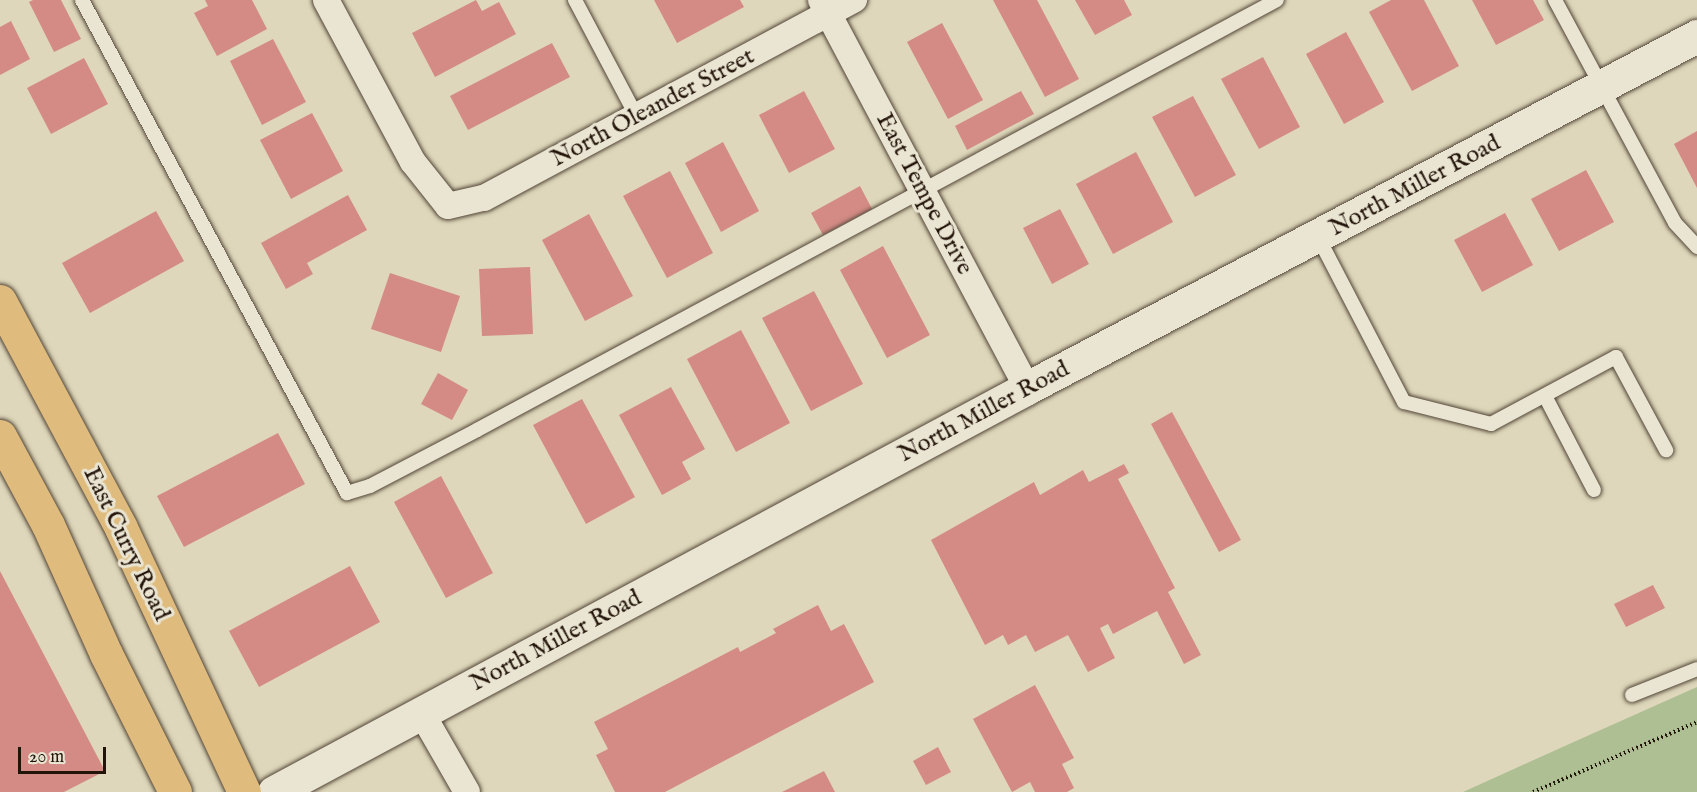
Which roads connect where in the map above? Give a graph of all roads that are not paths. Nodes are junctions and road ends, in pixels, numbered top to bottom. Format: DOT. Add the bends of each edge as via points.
graph roads {
  1 [pos="82,0"];
  2 [pos="326,0"];
  3 [pos="575,0"];
  4 [pos="854,0"];
  5 [pos="1277,0"];
  6 [pos="1555,0"];
  7 [pos="825,7"];
  8 [pos="1697,36"];
  9 [pos="1600,87"];
  10 [pos="637,117"];
  11 [pos="923,191"];
  12 [pos="1318,237"];
  13 [pos="1697,247"];
  14 [pos="0,301"];
  15 [pos="1027,388"];
  16 [pos="1545,396"];
  17 [pos="0,436"];
  18 [pos="1666,450"];
  19 [pos="1594,490"];
  20 [pos="1697,669"];
  21 [pos="1632,695"];
  22 [pos="421,712"];
  23 [pos="175,792"];
  24 [pos="244,792"];
  25 [pos="274,792"];
  26 [pos="467,792"];
  1 -- 11 [label="lane" via="347,493 370,486"];
  2 -- 10 [label="street, North Oleander Street" via="413,162 448,206 484,198"];
  3 -- 10 [label="lane"];
  4 -- 7 [label="street, North Oleander Street"];
  5 -- 11 [label="lane"];
  6 -- 9 [label="lane"];
  7 -- 10 [label="street, North Oleander Street"];
  7 -- 11 [label="street, East Tempe Drive"];
  8 -- 9 [label="street, North Miller Road"];
  9 -- 12 [label="street, North Miller Road"];
  9 -- 13 [label="lane" via="1675,223"];
  11 -- 15 [label="street, East Tempe Drive"];
  12 -- 15 [label="street, North Miller Road"];
  12 -- 16 [label="lane" via="1404,402 1491,424"];
  14 -- 24 [label="main road, East Curry Road" via="120,528"];
  15 -- 22 [label="street, North Miller Road"];
  16 -- 18 [label="lane" via="1616,357"];
  16 -- 19 [label="lane"];
  17 -- 23 [label="main road" via="48,525 106,654"];
  20 -- 21 [label="lane"];
  22 -- 25 [label="street, North Miller Road"];
  22 -- 26 [label="street"];
}
